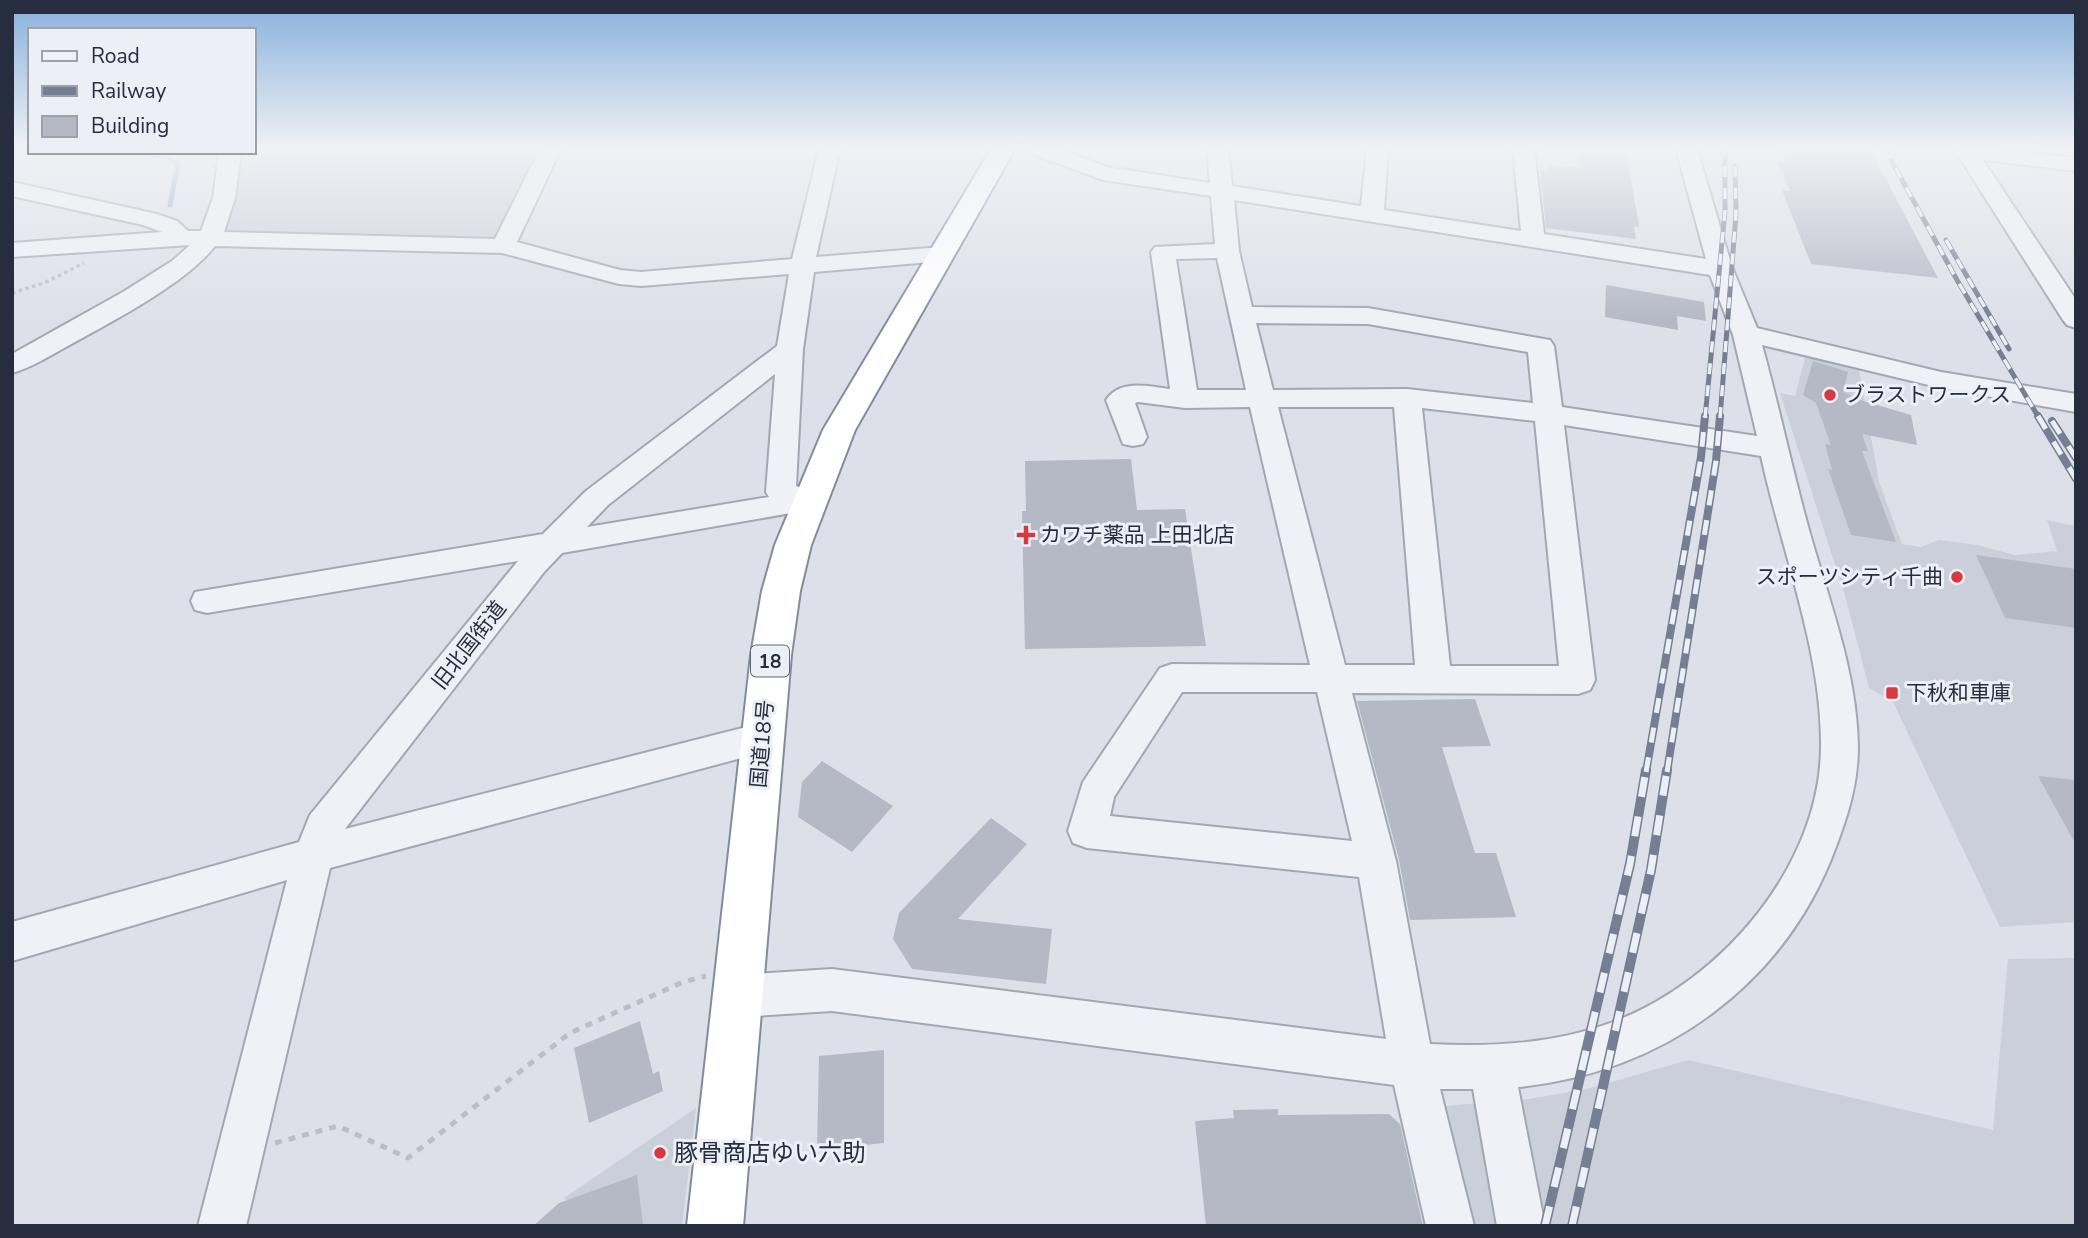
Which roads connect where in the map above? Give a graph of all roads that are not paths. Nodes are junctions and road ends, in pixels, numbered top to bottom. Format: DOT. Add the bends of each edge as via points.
graph roads {
  1 [pos="93,207"];
  2 [pos="222,207"];
  3 [pos="522,207"];
  4 [pos="817,207"];
  5 [pos="969,207"];
  6 [pos="1223,207"];
  7 [pos="1323,207"];
  8 [pos="1373,207"];
  9 [pos="1530,207"];
  10 [pos="1703,207"];
  11 [pos="2003,207"];
  12 [pos="1372,215"];
  13 [pos="182,238"];
  14 [pos="1533,238"];
  15 [pos="209,239"];
  16 [pos="503,246"];
  17 [pos="12,250"];
  18 [pos="1227,251"];
  19 [pos="942,254"];
  20 [pos="802,264"];
  21 [pos="1721,269"];
  22 [pos="1241,315"];
  23 [pos="2076,320"];
  24 [pos="1745,333"];
  25 [pos="791,348"];
  26 [pos="12,365"];
  27 [pos="1260,398"];
  28 [pos="1407,398"];
  29 [pos="1185,399"];
  30 [pos="2074,407"];
  31 [pos="1550,414"];
  32 [pos="1133,437"];
  33 [pos="1772,448"];
  34 [pos="809,501"];
  35 [pos="553,545"];
  36 [pos="207,601"];
  37 [pos="1434,679"];
  38 [pos="1332,680"];
  39 [pos="762,738"];
  40 [pos="313,855"];
  41 [pos="1377,862"];
  42 [pos="12,942"];
  43 [pos="724,986"];
  44 [pos="1412,1065"];
  45 [pos="1492,1068"];
  46 [pos="222,1226"];
  47 [pos="715,1226"];
  48 [pos="1450,1226"];
  49 [pos="1521,1226"];
  1 -- 13 [label="street" via="169,226"];
  2 -- 15 [label="street"];
  3 -- 16 [label="street"];
  4 -- 20 [label="street"];
  5 -- 19 [label="highway, 国道18号 / 18"];
  6 -- 18 [label="street"];
  7 -- 12 [label="street"];
  8 -- 12 [label="street"];
  9 -- 14 [label="street"];
  10 -- 21 [label="street"];
  11 -- 23 [label="street"];
  12 -- 14 [label="street"];
  13 -- 15 [label="street"];
  13 -- 17 [label="street"];
  14 -- 21 [label="street"];
  15 -- 16 [label="street"];
  15 -- 26 [label="street" via="185,264 104,316"];
  16 -- 20 [label="street" via="641,279"];
  18 -- 22 [label="street"];
  18 -- 29 [label="street" via="1163,252"];
  19 -- 20 [label="street"];
  19 -- 34 [label="highway, 国道18号 / 18" via="839,430"];
  20 -- 25 [label="street"];
  21 -- 24 [label="street"];
  22 -- 27 [label="street"];
  22 -- 31 [label="street" via="1368,316 1541,346"];
  24 -- 30 [label="street"];
  24 -- 33 [label="street"];
  25 -- 34 [label="street" via="781,492"];
  25 -- 35 [label="street, 旧北国街道" via="597,498"];
  27 -- 28 [label="street"];
  27 -- 29 [label="street"];
  27 -- 38 [label="street"];
  28 -- 31 [label="street"];
  28 -- 37 [label="street"];
  29 -- 32 [label="street" via="1134,393 1120,400"];
  31 -- 33 [label="street"];
  31 -- 37 [label="street" via="1578,680"];
  33 -- 45 [label="street" via="1830,665 1840,730 1838,781 1800,888 1773,930 1752,952 1676,1015 1633,1037 1581,1054"];
  34 -- 35 [label="street"];
  34 -- 39 [label="highway, 国道18号 / 18" via="781,591"];
  35 -- 36 [label="street"];
  35 -- 40 [label="street, 旧北国街道" via="533,564 324,827"];
  37 -- 38 [label="street"];
  38 -- 41 [label="street"];
  38 -- 41 [label="street" via="1172,678 1096,793 1087,831"];
  39 -- 40 [label="street"];
  39 -- 43 [label="highway, 国道18号 / 18"];
  40 -- 42 [label="street"];
  40 -- 46 [label="street, 旧北国街道"];
  41 -- 44 [label="street"];
  43 -- 44 [label="street" via="832,990"];
  43 -- 47 [label="highway, 国道18号 / 18"];
  44 -- 45 [label="street"];
  44 -- 48 [label="street"];
  45 -- 49 [label="street"];
}
